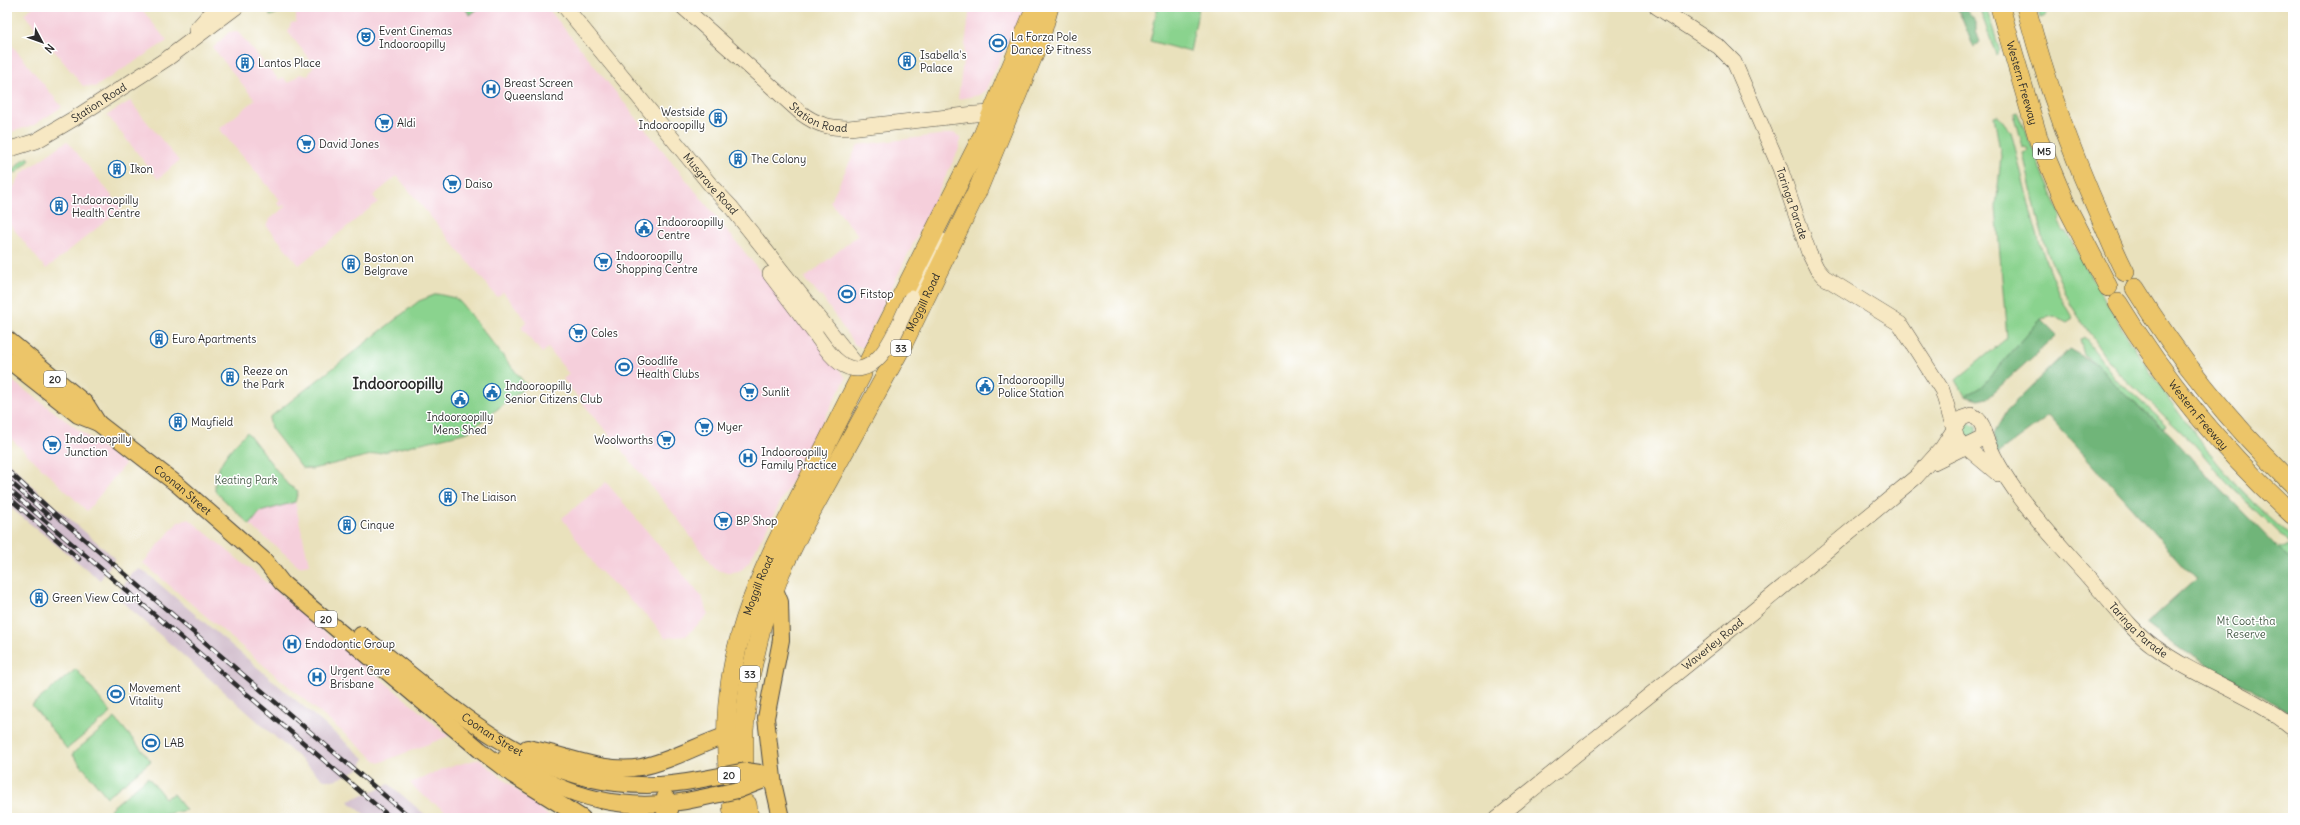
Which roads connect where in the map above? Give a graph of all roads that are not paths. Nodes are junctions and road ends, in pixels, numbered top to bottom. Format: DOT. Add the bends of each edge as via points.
graph roads {
  1 [pos="216,7"];
  2 [pos="235,7"];
  3 [pos="565,7"];
  4 [pos="683,7"];
  5 [pos="1036,7"];
  6 [pos="1049,7"];
  7 [pos="1658,7"];
  8 [pos="2000,7"];
  9 [pos="2026,7"];
  10 [pos="184,44"];
  11 [pos="1000,116"];
  12 [pos="7,150"];
  13 [pos="713,188"];
  14 [pos="975,196"];
  15 [pos="2108,287"];
  16 [pos="2118,303"];
  17 [pos="7,339"];
  18 [pos="7,360"];
  19 [pos="860,370"];
  20 [pos="1942,390"];
  21 [pos="1970,415"];
  22 [pos="98,423"];
  23 [pos="1953,430"];
  24 [pos="1984,433"];
  25 [pos="1965,446"];
  26 [pos="1926,466"];
  27 [pos="2293,484"];
  28 [pos="2016,491"];
  29 [pos="2293,516"];
  30 [pos="265,561"];
  31 [pos="774,587"];
  32 [pos="392,674"];
  33 [pos="2293,728"];
  34 [pos="728,735"];
  35 [pos="513,750"];
  36 [pos="757,774"];
  37 [pos="641,786"];
  38 [pos="671,803"];
  39 [pos="582,818"];
  40 [pos="663,818"];
  41 [pos="781,818"];
  42 [pos="1497,818"];
  1 -- 10 [label="street, Station Road"];
  2 -- 10 [label="street, Station Road"];
  3 -- 13 [label="street, Musgrave Road"];
  4 -- 11 [label="street, Station Road" via="801,113 820,125 850,128"];
  5 -- 11 [label="highway, Moggill Road / 33"];
  6 -- 11 [label="highway, Moggill Road / 33" via="1040,39"];
  7 -- 20 [label="street, Taringa Parade" via="1719,47 1734,62 1780,168 1815,267 1824,277 1900,324"];
  8 -- 15 [label="highway, Western Freeway / M5" via="2039,141 2066,205"];
  9 -- 27 [label="highway, Western Freeway / M5" via="2041,66 2069,148 2114,251 2130,280 2164,334 2211,397 2244,435"];
  10 -- 12 [label="street, Station Road" via="136,80 44,137"];
  11 -- 14 [label="highway, Moggill Road / 33"];
  11 -- 19 [label="highway, Moggill Road / 33"];
  13 -- 14 [label="street, bridge" via="748,244 833,357 855,368 867,367 876,362 885,351 911,298"];
  13 -- 19 [label="street, Musgrave Road" via="731,207"];
  14 -- 31 [label="highway, Moggill Road / 33" via="902,346 800,532"];
  16 -- 29 [label="highway, Western Freeway" via="2153,358 2189,405 2236,460"];
  17 -- 22 [label="main road, Coonan Street / 20" via="86,404"];
  18 -- 22 [label="main road, Coonan Street / 20" via="78,415"];
  19 -- 34 [label="highway, Moggill Road / 33" via="779,535 750,602 735,652 728,703"];
  20 -- 21 [label="street, Taringa Parade"];
  20 -- 23 [label="street, Taringa Parade"];
  21 -- 23 [label="street" via="1960,419"];
  21 -- 24 [label="street" via="1980,422"];
  22 -- 30 [label="main road, Coonan Street / 20" via="178,485"];
  23 -- 25 [label="street" via="1957,439"];
  23 -- 26 [label="street, Waverley Road" via="1945,445"];
  24 -- 25 [label="street" via="1977,442"];
  24 -- 28 [label="street, Taringa Parade" via="1994,459"];
  25 -- 26 [label="street, Waverley Road"];
  25 -- 28 [label="street, Taringa Parade"];
  26 -- 42 [label="street, Waverley Road" via="1723,636"];
  28 -- 33 [label="street, Taringa Parade" via="2117,610 2154,647 2268,710"];
  30 -- 32 [label="main road, Coonan Street / 20" via="282,583"];
  30 -- 35 [label="main road, Coonan Street / 20" via="289,574 484,731"];
  31 -- 36 [label="main road, Moggill Road" via="780,602 780,640"];
  31 -- 36 [label="highway, Moggill Road / 33" via="762,624 749,681 744,723"];
  32 -- 38 [label="main road, Coonan Street" via="404,679 506,758 570,793 604,802"];
  32 -- 39 [label="main road, Coonan Street / 20" via="513,775"];
  34 -- 35 [label="main road" via="641,767 606,767 528,748"];
  34 -- 36 [label="highway, Moggill Road / 33"];
  35 -- 37 [label="main road, Coonan Street / 20" via="567,773 596,782"];
  36 -- 37 [label="main road, Coonan Street / 20, bridge" via="746,771 679,784"];
  36 -- 38 [label="main road, Coonan Street, bridge" via="738,790"];
  36 -- 41 [label="main road, Moggill Road"];
  37 -- 38 [label="main road" via="655,790"];
  38 -- 40 [label="main road" via="670,810"];
}
